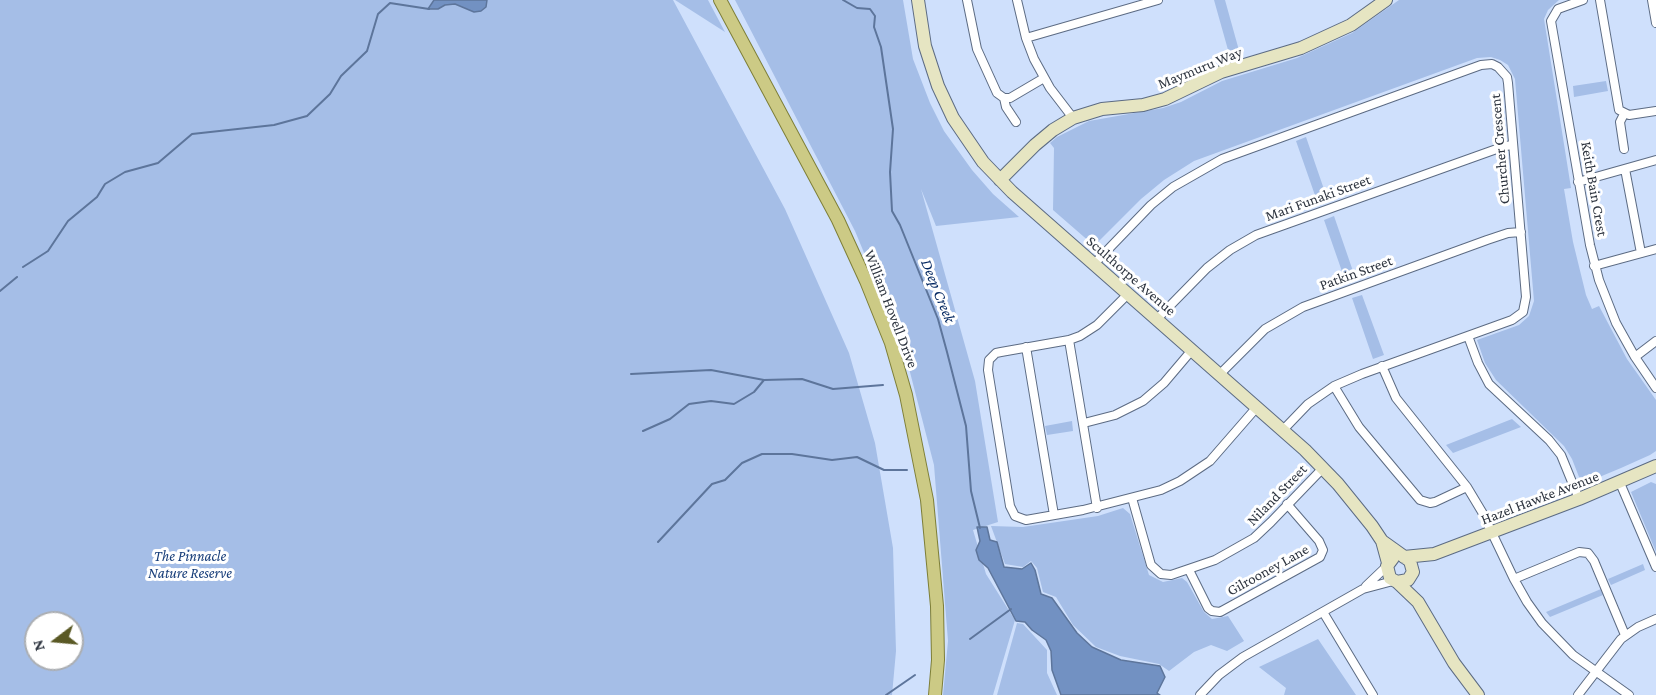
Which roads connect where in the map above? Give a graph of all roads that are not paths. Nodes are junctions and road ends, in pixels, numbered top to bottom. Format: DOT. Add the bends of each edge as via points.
graph roads {
  1 [pos="720,0"];
  2 [pos="918,0"];
  3 [pos="967,0"];
  4 [pos="1017,0"];
  5 [pos="1156,0"];
  6 [pos="1386,0"];
  7 [pos="1583,0"];
  8 [pos="1600,0"];
  9 [pos="1652,0"];
  10 [pos="1656,23"];
  11 [pos="1026,38"];
  12 [pos="1044,78"];
  13 [pos="1004,99"];
  14 [pos="1656,111"];
  15 [pos="1624,114"];
  16 [pos="1073,118"];
  17 [pos="1016,122"];
  18 [pos="1513,145"];
  19 [pos="1624,149"];
  20 [pos="1656,160"];
  21 [pos="1626,169"];
  22 [pos="1000,180"];
  23 [pos="1578,182"];
  24 [pos="1521,232"];
  25 [pos="1656,249"];
  26 [pos="1641,253"];
  27 [pos="1094,264"];
  28 [pos="1594,266"];
  29 [pos="1128,294"];
  30 [pos="1157,319"];
  31 [pos="1468,336"];
  32 [pos="1070,340"];
  33 [pos="1656,341"];
  34 [pos="1026,347"];
  35 [pos="1192,350"];
  36 [pos="1635,357"];
  37 [pos="1382,366"];
  38 [pos="1220,375"];
  39 [pos="1334,386"];
  40 [pos="1656,388"];
  41 [pos="1257,408"];
  42 [pos="1084,423"];
  43 [pos="1283,430"];
  44 [pos="1656,466"];
  45 [pos="1323,468"];
  46 [pos="1620,483"];
  47 [pos="1467,488"];
  48 [pos="1132,498"];
  49 [pos="1579,499"];
  50 [pos="1287,504"];
  51 [pos="1097,507"];
  52 [pos="1054,515"];
  53 [pos="1492,532"];
  54 [pos="1382,541"];
  55 [pos="1434,554"];
  56 [pos="1403,556"];
  57 [pos="1387,565"];
  58 [pos="1656,567"];
  59 [pos="1189,570"];
  60 [pos="1412,573"];
  61 [pos="1514,579"];
  62 [pos="1395,581"];
  63 [pos="1364,589"];
  64 [pos="1418,602"];
  65 [pos="1323,612"];
  66 [pos="1656,619"];
  67 [pos="1625,635"];
  68 [pos="1595,672"];
  69 [pos="935,695"];
  70 [pos="1200,695"];
  71 [pos="1373,695"];
  72 [pos="1478,695"];
  73 [pos="1578,695"];
  74 [pos="1629,695"];
  1 -- 69 [label="main road, William Hovell Drive" via="838,220 891,343 927,500 937,606"];
  2 -- 22 [label="street, Sculthorpe Avenue" via="925,46 942,95 968,143"];
  3 -- 13 [label="street" via="977,49 993,87"];
  4 -- 11 [label="street"];
  5 -- 11 [label="street"];
  6 -- 16 [label="street, Maymuru Way" via="1351,25 1313,44 1221,72 1165,99 1101,109"];
  7 -- 23 [label="street, Keith Bain Crest" via="1558,9 1551,21"];
  8 -- 15 [label="street" via="1617,106"];
  9 -- 10 [label="street"];
  11 -- 12 [label="street"];
  12 -- 13 [label="street"];
  12 -- 16 [label="street"];
  13 -- 17 [label="street"];
  14 -- 15 [label="street"];
  15 -- 19 [label="street" via="1620,122"];
  16 -- 22 [label="street, Maymuru Way" via="1045,136"];
  18 -- 24 [label="street, Churcher Crescent"];
  18 -- 27 [label="street, Churcher Crescent" via="1507,77 1498,66 1481,65 1209,166 1150,205"];
  18 -- 30 [label="street, Mari Funaki Street" via="1256,235 1207,268"];
  20 -- 21 [label="street"];
  21 -- 23 [label="street"];
  21 -- 26 [label="street"];
  22 -- 27 [label="street, Sculthorpe Avenue"];
  23 -- 28 [label="street, Keith Bain Crest"];
  24 -- 31 [label="street, Churcher Crescent" via="1526,297 1523,312"];
  24 -- 38 [label="street, Patkin Street" via="1303,307 1266,329"];
  25 -- 26 [label="street"];
  26 -- 28 [label="street"];
  27 -- 29 [label="street, Sculthorpe Avenue"];
  28 -- 36 [label="street, Keith Bain Crest" via="1616,323"];
  29 -- 30 [label="street, Sculthorpe Avenue"];
  29 -- 32 [label="street" via="1097,326"];
  30 -- 35 [label="street, Sculthorpe Avenue"];
  31 -- 37 [label="street, Churcher Crescent"];
  31 -- 49 [label="street" via="1490,384 1561,455"];
  32 -- 34 [label="street"];
  32 -- 42 [label="street"];
  33 -- 36 [label="street"];
  34 -- 52 [label="street"];
  34 -- 52 [label="street" via="996,353 988,365 1008,494 1012,512 1019,518"];
  35 -- 38 [label="street, Sculthorpe Avenue"];
  35 -- 42 [label="street" via="1143,401 1115,415"];
  36 -- 40 [label="street, Keith Bain Crest"];
  37 -- 39 [label="street, Churcher Crescent"];
  37 -- 47 [label="street" via="1396,398"];
  38 -- 41 [label="street, Sculthorpe Avenue"];
  39 -- 43 [label="street, Churcher Crescent" via="1308,404"];
  39 -- 47 [label="street" via="1359,428 1420,500 1435,502"];
  41 -- 43 [label="street, Sculthorpe Avenue"];
  41 -- 48 [label="street" via="1203,467 1180,482"];
  42 -- 51 [label="street"];
  43 -- 45 [label="street, Sculthorpe Avenue"];
  44 -- 46 [label="street, Hazel Hawke Avenue"];
  45 -- 50 [label="street, Niland Street"];
  45 -- 54 [label="street, Sculthorpe Avenue"];
  46 -- 49 [label="street, Hazel Hawke Avenue"];
  46 -- 58 [label="street"];
  47 -- 53 [label="street"];
  48 -- 51 [label="street"];
  48 -- 59 [label="street, Niland Street" via="1154,569 1165,575"];
  49 -- 53 [label="street, Hazel Hawke Avenue"];
  50 -- 59 [label="street, Niland Street" via="1242,545"];
  50 -- 59 [label="street, Gilrooney Lane" via="1319,541 1323,550 1320,557 1220,612 1208,608"];
  51 -- 52 [label="street"];
  53 -- 55 [label="street, Hazel Hawke Avenue"];
  53 -- 61 [label="street"];
  54 -- 56 [label="street, Sculthorpe Avenue"];
  54 -- 57 [label="street, Sculthorpe Avenue"];
  55 -- 56 [label="street, Hazel Hawke Avenue"];
  55 -- 60 [label="street, Hazel Hawke Avenue"];
  56 -- 57 [label="street" via="1394,557"];
  56 -- 60 [label="street" via="1412,565"];
  57 -- 62 [label="street" via="1388,575"];
  57 -- 63 [label="street"];
  60 -- 62 [label="street" via="1404,582"];
  60 -- 64 [label="street"];
  61 -- 67 [label="street" via="1579,552 1588,553"];
  61 -- 68 [label="street" via="1554,637"];
  62 -- 63 [label="street"];
  62 -- 64 [label="street"];
  63 -- 65 [label="street"];
  64 -- 72 [label="street"];
  65 -- 70 [label="street" via="1243,657"];
  65 -- 71 [label="street"];
  66 -- 67 [label="street"];
  67 -- 68 [label="street"];
  68 -- 73 [label="street"];
  68 -- 74 [label="street"];
}
